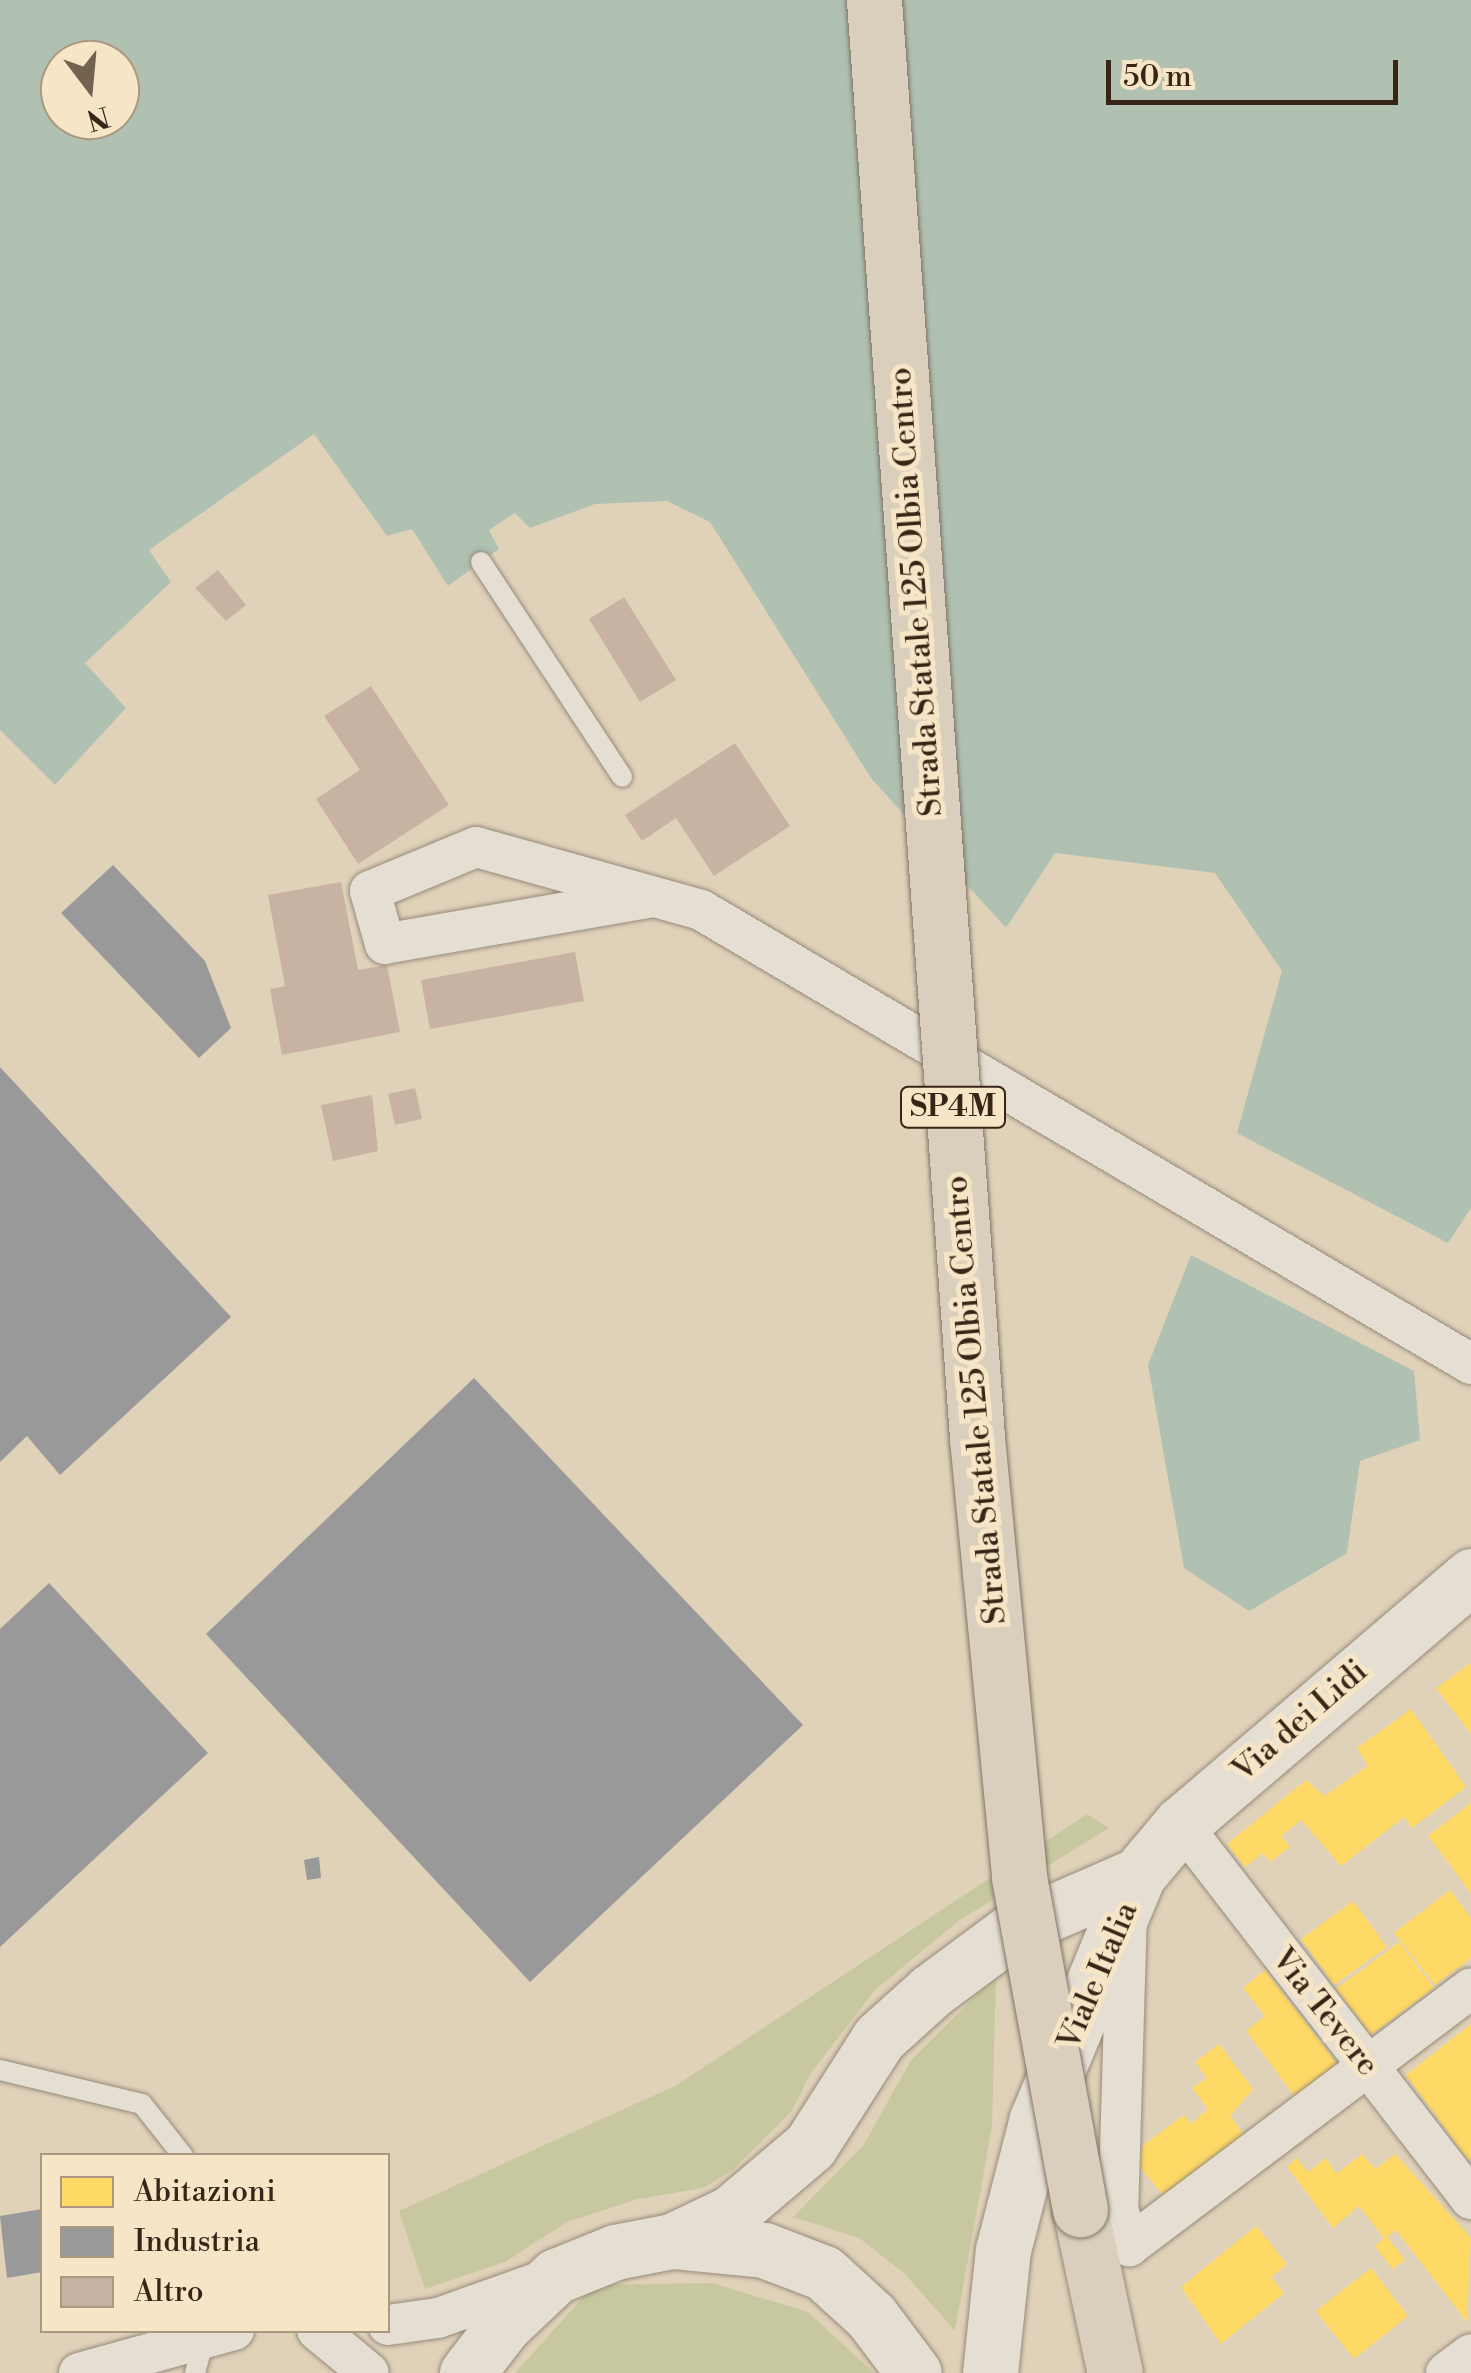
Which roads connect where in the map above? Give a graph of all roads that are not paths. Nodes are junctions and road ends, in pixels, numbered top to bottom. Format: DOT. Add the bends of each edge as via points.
graph roads {
  1 [pos="874,0"];
  2 [pos="481,562"];
  3 [pos="622,777"];
  4 [pos="653,897"];
  5 [pos="1471,1364"];
  6 [pos="1471,1576"];
  7 [pos="1181,1824"];
  8 [pos="1132,1894"];
  9 [pos="1471,1988"];
  10 [pos="1366,2067"];
  11 [pos="0,2070"];
  12 [pos="181,2153"];
  13 [pos="1471,2199"];
  14 [pos="672,2240"];
  15 [pos="556,2276"];
  16 [pos="390,2326"];
  17 [pos="217,2333"];
  18 [pos="219,2333"];
  19 [pos="321,2333"];
  20 [pos="1471,2354"];
  21 [pos="79,2373"];
  22 [pos="195,2373"];
  23 [pos="369,2373"];
  24 [pos="467,2373"];
  25 [pos="914,2373"];
  26 [pos="990,2373"];
  27 [pos="1115,2373"];
  28 [pos="1446,2373"];
  1 -- 27 [label="main road, Strada Statale 125 Olbia Centro / SP4M, bridge" via="976,1419 1018,1877"];
  2 -- 3 [label="lane"];
  4 -- 4 [label="street" via="476,847 370,891 385,944"];
  4 -- 5 [label="street" via="701,910"];
  6 -- 7 [label="main road, Via dei Lidi"];
  7 -- 8 [label="main road, Via dei Lidi"];
  7 -- 10 [label="street, Via Tevere"];
  8 -- 10 [label="street" via="1118,2209 1129,2246"];
  8 -- 14 [label="main road, Viale Italia" via="1016,1928 931,1990 879,2038 810,2146 731,2213"];
  8 -- 26 [label="main road, Viale Italia" via="1032,2135 1004,2250"];
  9 -- 10 [label="street"];
  10 -- 13 [label="street, Via Tevere"];
  11 -- 12 [label="lane" via="142,2104"];
  14 -- 15 [label="main road" via="615,2252"];
  14 -- 25 [label="main road" via="764,2250 824,2273 871,2316"];
  15 -- 16 [label="street" via="438,2318"];
  15 -- 24 [label="main road" via="504,2325"];
  17 -- 21 [label="street"];
  18 -- 22 [label="lane"];
  19 -- 23 [label="street"];
  20 -- 28 [label="street"];
}
